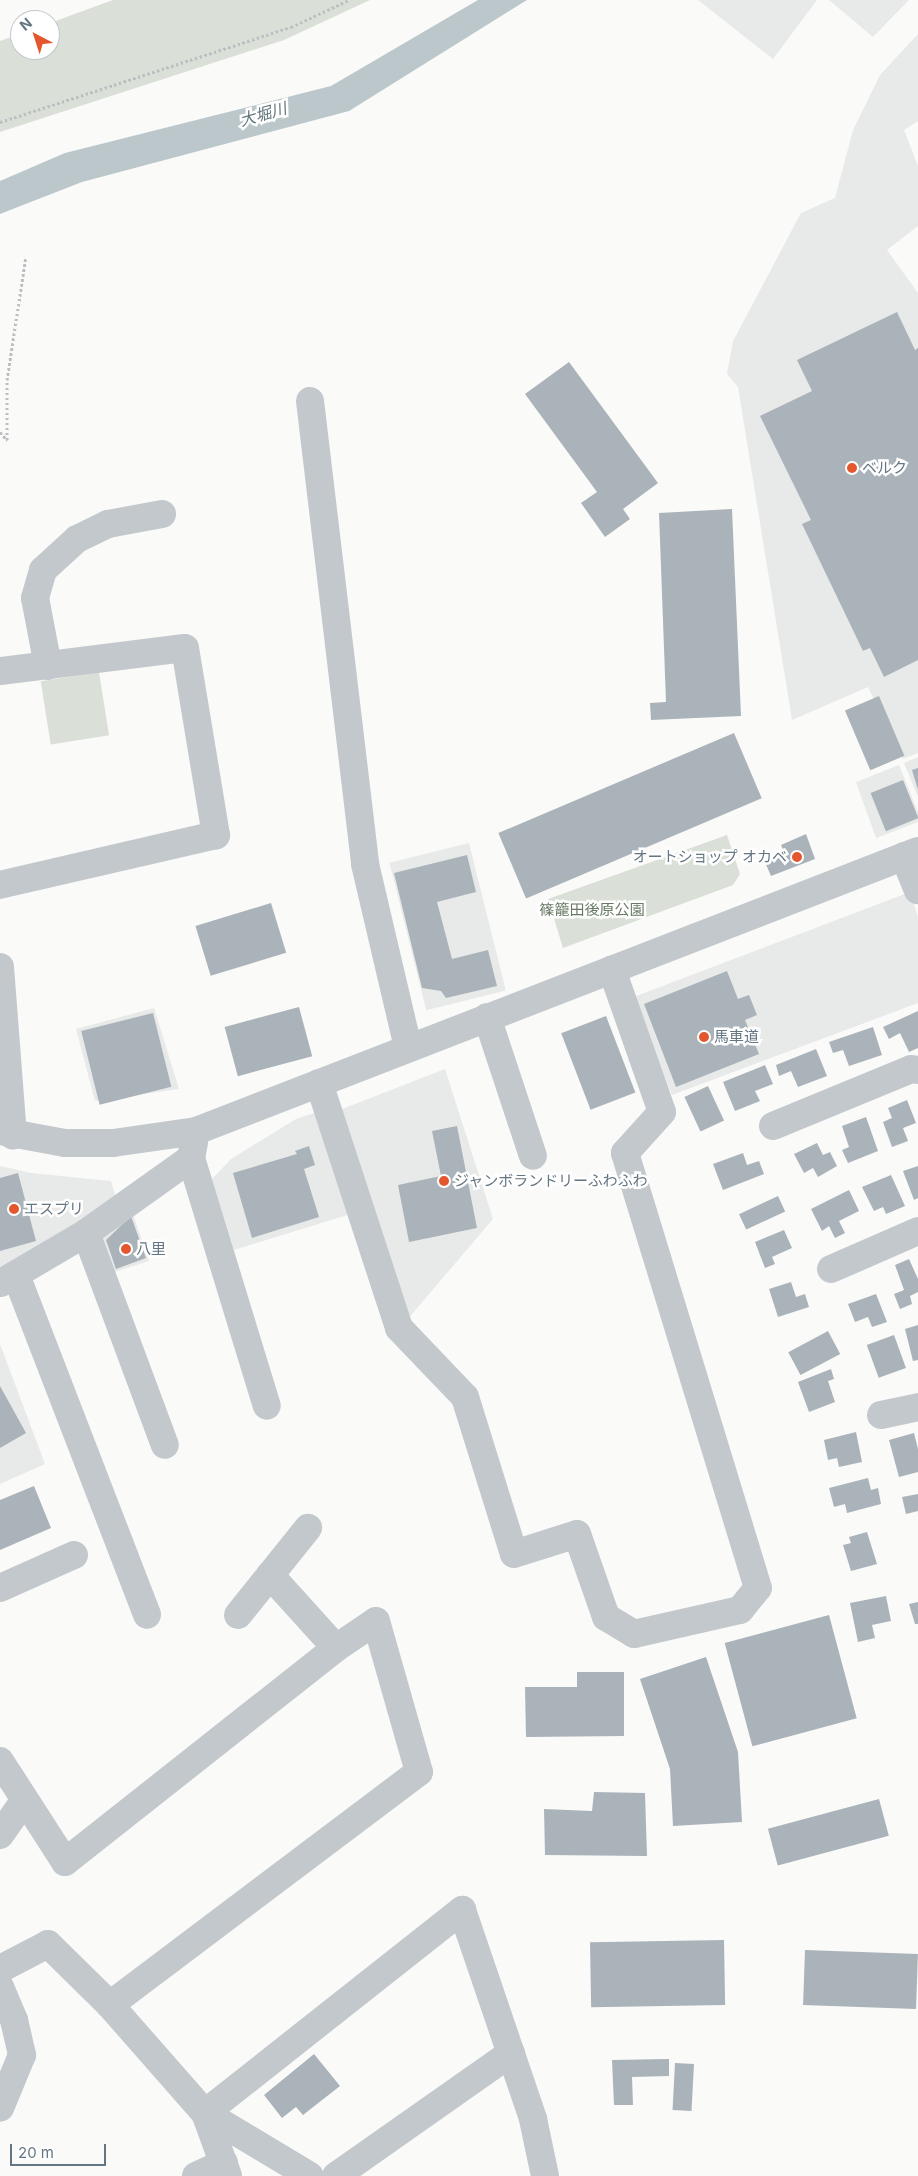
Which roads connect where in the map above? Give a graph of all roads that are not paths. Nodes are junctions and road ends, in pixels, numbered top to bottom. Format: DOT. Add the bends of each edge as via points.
graph roads {
  1 [pos="310,401"];
  2 [pos="162,514"];
  3 [pos="48,666"];
  4 [pos="0,671"];
  5 [pos="911,853"];
  6 [pos="0,885"];
  7 [pos="918,890"];
  8 [pos="0,967"];
  9 [pos="612,970"];
  10 [pos="488,1017"];
  11 [pos="408,1047"];
  12 [pos="918,1070"];
  13 [pos="319,1083"];
  14 [pos="773,1126"];
  15 [pos="196,1130"];
  16 [pos="7,1133"];
  17 [pos="534,1156"];
  18 [pos="191,1158"];
  19 [pos="918,1231"];
  20 [pos="86,1233"];
  21 [pos="831,1269"];
  22 [pos="8,1279"];
  23 [pos="267,1406"];
  24 [pos="918,1407"];
  25 [pos="881,1414"];
  26 [pos="165,1445"];
  27 [pos="308,1528"];
  28 [pos="74,1555"];
  29 [pos="270,1575"];
  30 [pos="0,1588"];
  31 [pos="238,1615"];
  32 [pos="147,1616"];
  33 [pos="336,1648"];
  34 [pos="0,1761"];
  35 [pos="24,1801"];
  36 [pos="0,1834"];
  37 [pos="0,1969"];
  38 [pos="0,1987"];
  39 [pos="110,2005"];
  40 [pos="511,2053"];
  41 [pos="0,2108"];
  42 [pos="205,2113"];
  43 [pos="226,2170"];
  44 [pos="196,2176"];
  45 [pos="310,2176"];
  46 [pos="336,2176"];
  47 [pos="545,2176"];
  1 -- 11 [label="street" via="365,864"];
  2 -- 3 [label="street" via="108,524 77,538 43,570 35,598"];
  3 -- 4 [label="street"];
  3 -- 6 [label="street" via="185,648 216,835"];
  5 -- 7 [label="street"];
  5 -- 9 [label="street"];
  8 -- 16 [label="street"];
  9 -- 10 [label="street"];
  9 -- 13 [label="street" via="662,1112 625,1153 758,1588 740,1610 634,1634 606,1617 577,1534 514,1554 465,1397 399,1328"];
  10 -- 11 [label="street"];
  10 -- 17 [label="street"];
  11 -- 13 [label="street"];
  12 -- 14 [label="street" via="911,1069"];
  13 -- 15 [label="street"];
  15 -- 16 [label="street" via="113,1143 65,1143"];
  15 -- 18 [label="street"];
  18 -- 20 [label="street"];
  18 -- 23 [label="street"];
  19 -- 21 [label="street"];
  20 -- 22 [label="street"];
  20 -- 26 [label="street"];
  22 -- 32 [label="street"];
  24 -- 25 [label="street"];
  27 -- 29 [label="street"];
  28 -- 30 [label="street"];
  29 -- 31 [label="street"];
  29 -- 33 [label="street"];
  33 -- 35 [label="street" via="65,1862"];
  33 -- 39 [label="street" via="376,1620 420,1772"];
  34 -- 35 [label="street"];
  35 -- 36 [label="street"];
  37 -- 39 [label="street" via="48,1944"];
  38 -- 41 [label="street" via="14,2020 22,2055"];
  39 -- 42 [label="street"];
  40 -- 42 [label="street" via="462,1910"];
  40 -- 46 [label="street"];
  40 -- 47 [label="street" via="533,2119"];
  42 -- 43 [label="street"];
  42 -- 45 [label="street"];
  43 -- 44 [label="street"];
}
